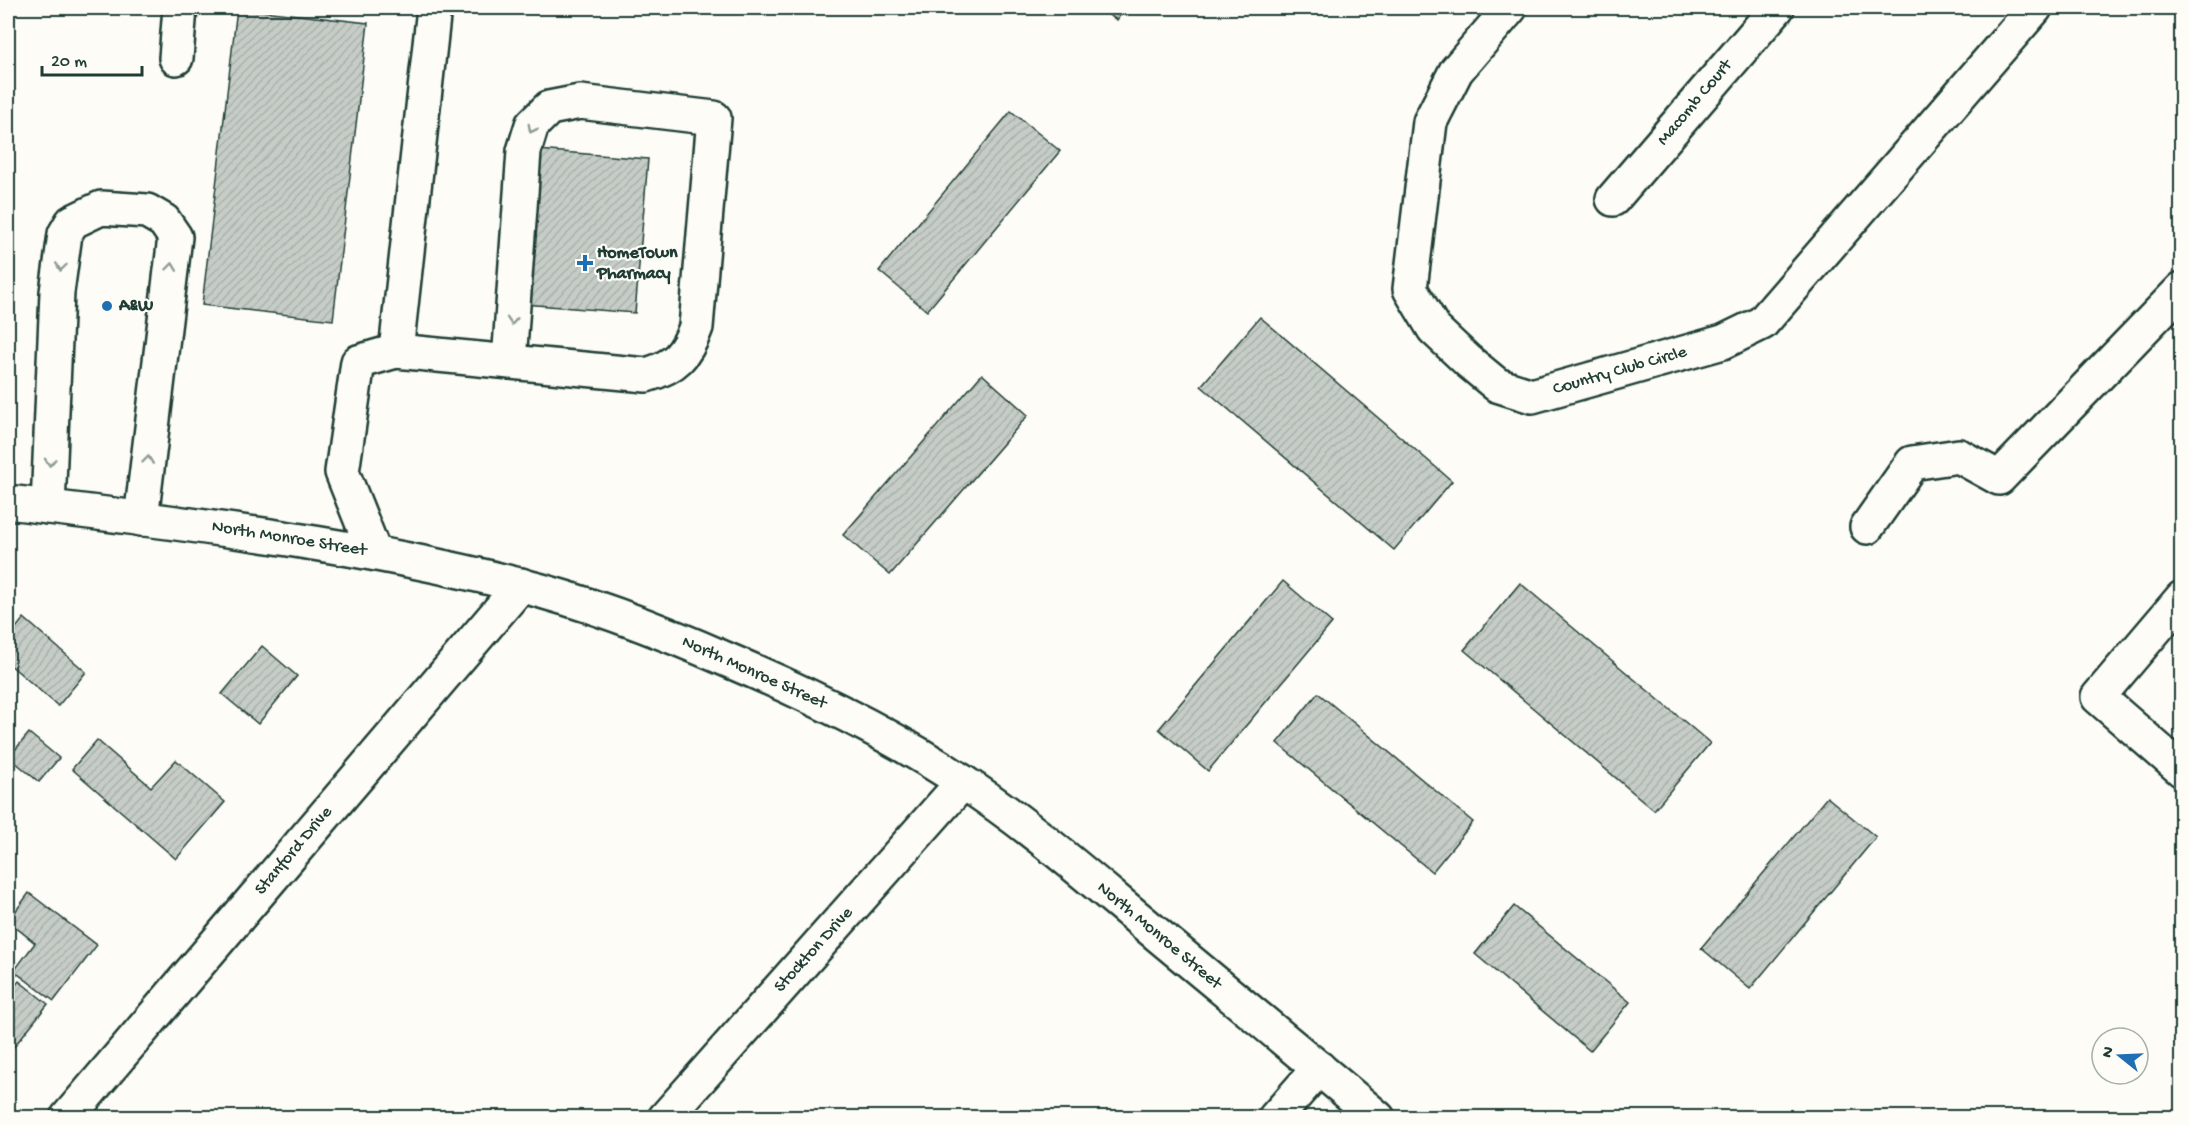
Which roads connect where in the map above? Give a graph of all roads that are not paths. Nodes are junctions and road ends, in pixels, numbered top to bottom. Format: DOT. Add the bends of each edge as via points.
graph roads {
  1 [pos="180,8"];
  2 [pos="434,8"];
  3 [pos="1510,8"];
  4 [pos="1776,8"];
  5 [pos="2035,8"];
  6 [pos="176,58"];
  7 [pos="1613,199"];
  8 [pos="2181,289"];
  9 [pos="396,351"];
  10 [pos="509,362"];
  11 [pos="8,502"];
  12 [pos="48,507"];
  13 [pos="141,519"];
  14 [pos="1867,527"];
  15 [pos="374,552"];
  16 [pos="521,585"];
  17 [pos="2181,598"];
  18 [pos="2181,770"];
  19 [pos="963,782"];
  20 [pos="1318,1068"];
  21 [pos="67,1118"];
  22 [pos="665,1118"];
  23 [pos="1275,1118"];
  24 [pos="1378,1118"];
  1 -- 6 [label="street"];
  2 -- 9 [label="street"];
  3 -- 5 [label="street, Country Club Circle" via="1456,70 1430,122 1410,289 1434,329 1468,361 1497,385 1532,396 1723,342 1762,323"];
  4 -- 7 [label="street, Macomb Court"];
  8 -- 14 [label="street" via="1999,478 1959,456 1912,463"];
  9 -- 10 [label="street"];
  9 -- 15 [label="street" via="358,362 342,472"];
  10 -- 10 [label="street, one-way" via="646,375 664,370 688,348 696,327 714,118 580,102 549,108 532,124 524,152"];
  11 -- 12 [label="street, North Monroe Street"];
  12 -- 13 [label="street, North Monroe Street"];
  13 -- 12 [label="street, one-way" via="175,237 164,221 147,211 101,208 72,222 65,234 57,292"];
  13 -- 15 [label="street, North Monroe Street"];
  15 -- 16 [label="street, North Monroe Street"];
  16 -- 19 [label="street, North Monroe Street" via="679,639 800,691 868,725"];
  16 -- 21 [label="street, Stanford Drive"];
  17 -- 18 [label="street" via="2098,697"];
  19 -- 20 [label="street, North Monroe Street" via="1052,847"];
  19 -- 22 [label="street, Stockton Drive"];
  20 -- 23 [label="street"];
  20 -- 24 [label="street, North Monroe Street"];
}
